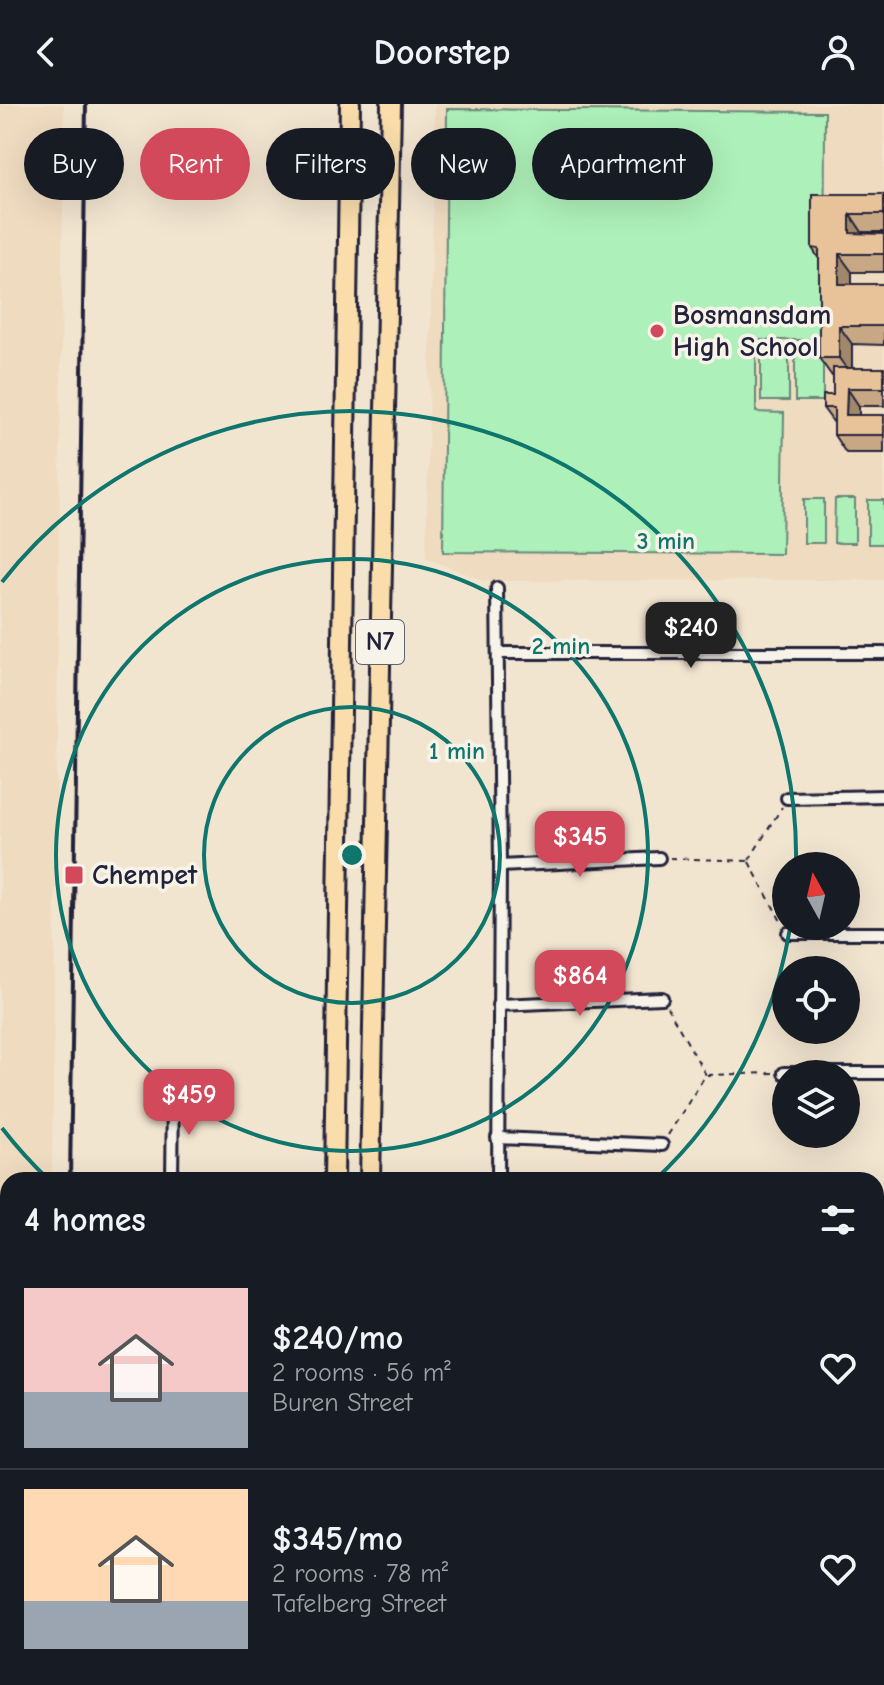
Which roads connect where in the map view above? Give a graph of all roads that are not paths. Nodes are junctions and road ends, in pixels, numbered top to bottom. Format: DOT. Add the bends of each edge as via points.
graph roads {
  1 [pos="350,104"];
  2 [pos="391,104"];
  3 [pos="497,588"];
  4 [pos="498,653"];
  5 [pos="884,653"];
  6 [pos="884,796"];
  7 [pos="787,798"];
  8 [pos="659,858"];
  9 [pos="500,866"];
  10 [pos="860,933"];
  11 [pos="884,933"];
  12 [pos="662,998"];
  13 [pos="498,1005"];
  14 [pos="860,1073"];
  15 [pos="884,1073"];
  16 [pos="173,1093"];
  17 [pos="497,1138"];
  18 [pos="662,1145"];
  19 [pos="172,1172"];
  20 [pos="334,1172"];
  21 [pos="370,1172"];
  22 [pos="498,1172"];
  1 -- 20 [label="highway, N7"];
  2 -- 21 [label="highway, N7"];
  3 -- 4 [label="street"];
  4 -- 5 [label="street"];
  4 -- 9 [label="street"];
  6 -- 7 [label="street"];
  8 -- 9 [label="street"];
  9 -- 13 [label="street"];
  10 -- 11 [label="street"];
  12 -- 13 [label="street"];
  13 -- 17 [label="street"];
  14 -- 15 [label="street"];
  16 -- 19 [label="street"];
  17 -- 18 [label="street"];
  17 -- 22 [label="street"];
}
